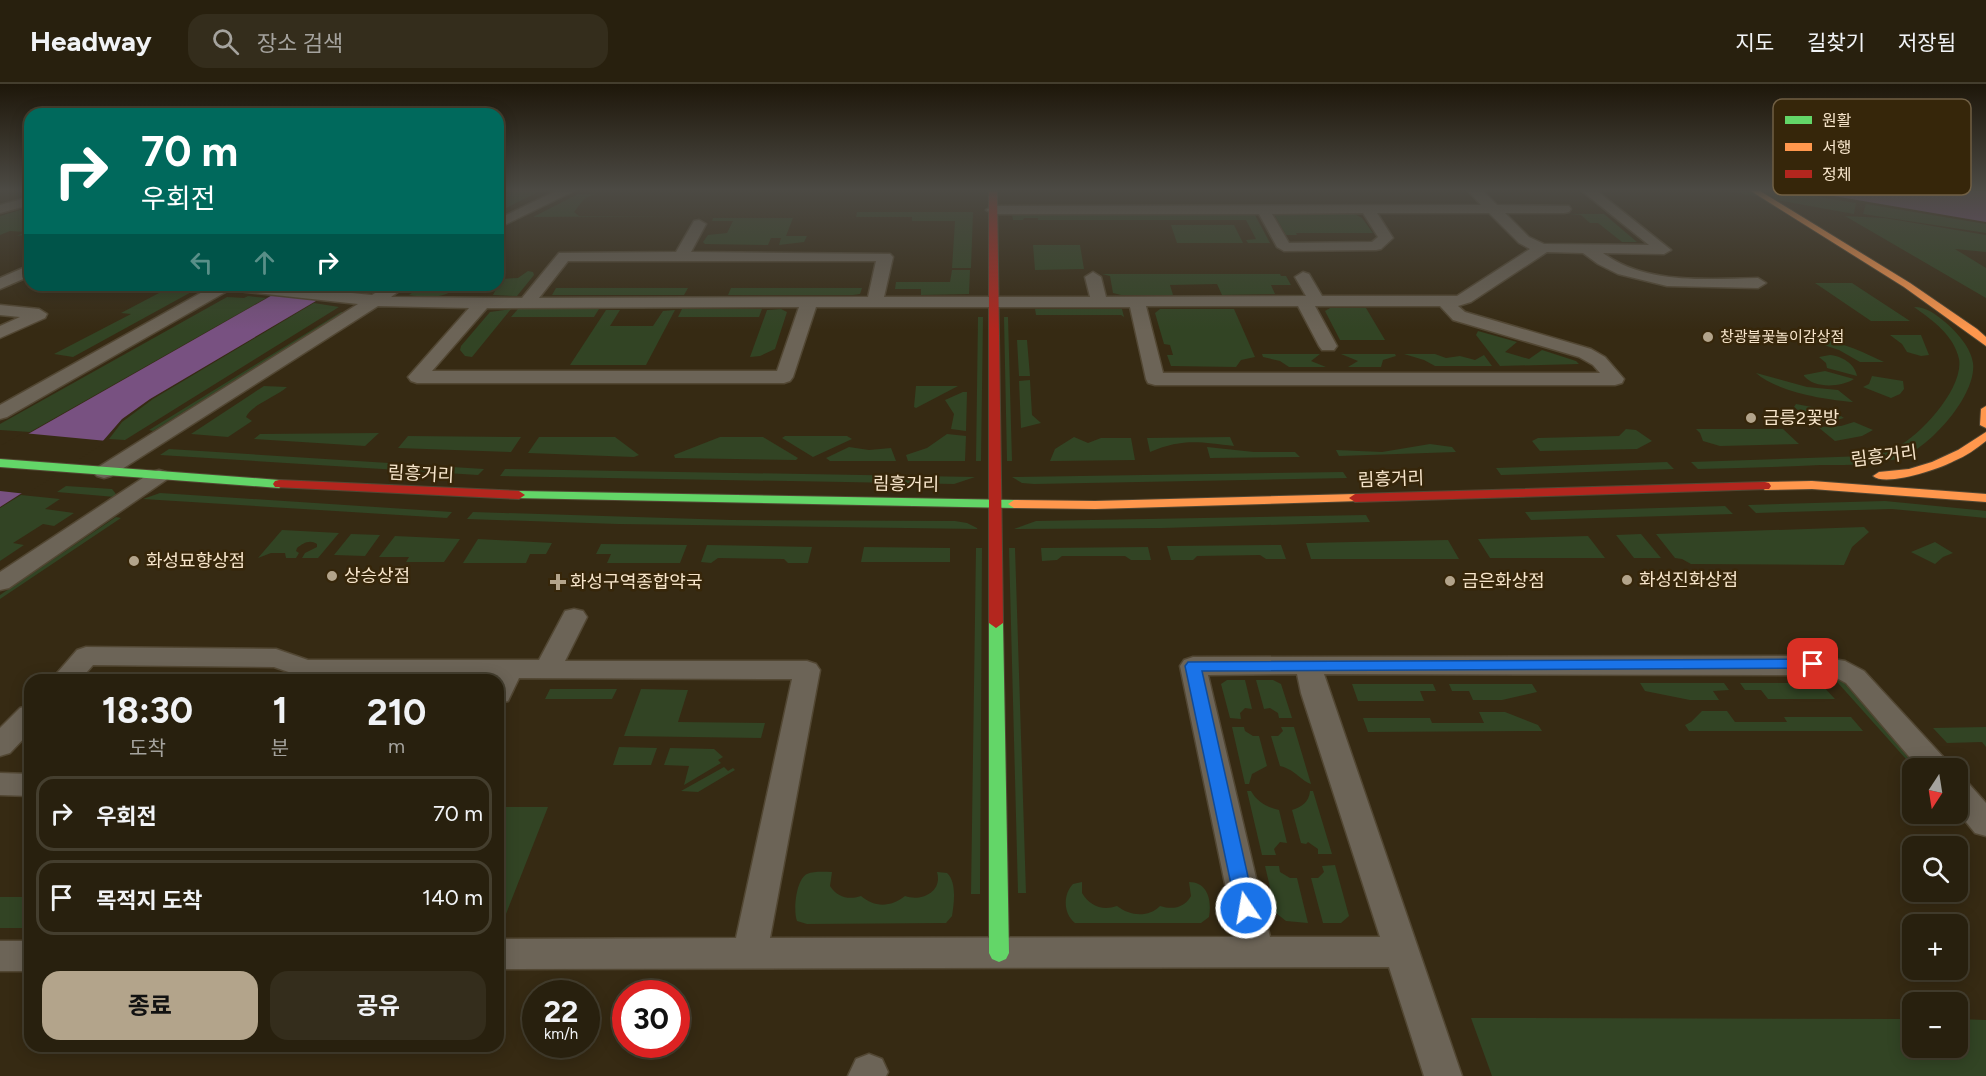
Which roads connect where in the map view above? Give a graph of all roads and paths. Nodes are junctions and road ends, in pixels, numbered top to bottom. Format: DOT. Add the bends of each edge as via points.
graph roads {
  1 [pos="692,237"];
  2 [pos="993,237"];
  3 [pos="1279,237"];
  4 [pos="1386,237"];
  5 [pos="1521,237"];
  6 [pos="1648,237"];
  7 [pos="1829,237"];
  8 [pos="1856,237"];
  9 [pos="1867,244"];
  10 [pos="1585,247"];
  11 [pos="1543,249"];
  12 [pos="681,256"];
  13 [pos="10,265"];
  14 [pos="24,267"];
  15 [pos="24,271"];
  16 [pos="1093,277"];
  17 [pos="1303,277"];
  18 [pos="1758,283"];
  19 [pos="0,284"];
  20 [pos="1376,285"];
  21 [pos="215,291"];
  22 [pos="276,291"];
  23 [pos="390,291"];
  24 [pos="374,301"];
  25 [pos="1099,302"];
  26 [pos="1137,302"];
  27 [pos="1310,302"];
  28 [pos="1350,302"];
  29 [pos="1445,302"];
  30 [pos="482,303"];
  31 [pos="526,303"];
  32 [pos="809,303"];
  33 [pos="875,303"];
  34 [pos="993,303"];
  35 [pos="0,310"];
  36 [pos="0,333"];
  37 [pos="1986,344"];
  38 [pos="1328,346"];
  39 [pos="1986,409"];
  40 [pos="0,413"];
  41 [pos="1986,424"];
  42 [pos="1986,435"];
  43 [pos="0,463"];
  44 [pos="104,472"];
  45 [pos="159,476"];
  46 [pos="1812,485"];
  47 [pos="1986,498"];
  48 [pos="996,504"];
  49 [pos="0,583"];
  50 [pos="574,617"];
  51 [pos="1308,665"];
  52 [pos="511,669"];
  53 [pos="547,670"];
  54 [pos="70,674"];
  55 [pos="302,674"];
  56 [pos="504,682"];
  57 [pos="24,721"];
  58 [pos="0,746"];
  59 [pos="1927,758"];
  60 [pos="0,784"];
  61 [pos="24,785"];
  62 [pos="1968,803"];
  63 [pos="1986,824"];
  64 [pos="1256,952"];
  65 [pos="1402,952"];
  66 [pos="999,953"];
  67 [pos="504,954"];
  68 [pos="750,954"];
  69 [pos="0,956"];
  70 [pos="24,956"];
  71 [pos="1443,1076"];
  1 -- 12 [label="street"];
  2 -- 34 [label="main road"];
  3 -- 4 [label="street" via="1284,247 1367,247 1376,246"];
  5 -- 11 [label="street"];
  6 -- 10 [label="street" via="1664,250"];
  7 -- 37 [label="main road" via="1915,291 1974,331"];
  8 -- 9 [label="main road"];
  10 -- 11 [label="street"];
  10 -- 18 [label="street" via="1613,267 1661,279"];
  11 -- 29 [label="street" via="1465,299"];
  12 -- 31 [label="street" via="564,256"];
  12 -- 33 [label="street" via="885,257"];
  13 -- 14 [label="street"];
  15 -- 19 [label="street"];
  16 -- 25 [label="street"];
  17 -- 27 [label="street"];
  20 -- 28 [label="street"];
  21 -- 40 [label="street"];
  22 -- 24 [label="street"];
  23 -- 24 [label="street"];
  24 -- 30 [label="street"];
  24 -- 44 [label="street"];
  25 -- 26 [label="street"];
  25 -- 34 [label="street"];
  26 -- 27 [label="street"];
  26 -- 29 [label="street" via="1155,379 1616,379 1585,353 1459,316"];
  27 -- 28 [label="street"];
  27 -- 38 [label="street"];
  28 -- 29 [label="street"];
  30 -- 31 [label="street"];
  30 -- 32 [label="street" via="417,377 784,377"];
  31 -- 32 [label="street"];
  32 -- 33 [label="street"];
  33 -- 34 [label="street"];
  34 -- 48 [label="main road"];
  35 -- 36 [label="street" via="39,314"];
  39 -- 41 [label="main road"];
  42 -- 46 [label="main road, 림흥거리" via="1961,455 1930,468"];
  43 -- 44 [label="main road, 림흥거리"];
  44 -- 45 [label="main road, 림흥거리"];
  45 -- 48 [label="main road, 림흥거리" via="472,494"];
  45 -- 49 [label="street"];
  46 -- 47 [label="main road, 림흥거리"];
  46 -- 48 [label="main road, 림흥거리" via="1201,503"];
  48 -- 66 [label="main road"];
  50 -- 53 [label="street"];
  51 -- 59 [label="street" via="1836,667 1855,677"];
  51 -- 64 [label="street" via="1193,666"];
  51 -- 65 [label="street"];
  52 -- 53 [label="street"];
  52 -- 55 [label="street"];
  52 -- 56 [label="street"];
  53 -- 68 [label="street" via="807,670"];
  54 -- 55 [label="street" via="86,656 276,658"];
  57 -- 58 [label="street"];
  60 -- 61 [label="street"];
  62 -- 63 [label="street"];
  64 -- 65 [label="street"];
  64 -- 66 [label="street"];
  65 -- 71 [label="street"];
  66 -- 68 [label="street"];
  67 -- 68 [label="street"];
  69 -- 70 [label="street"];
}
